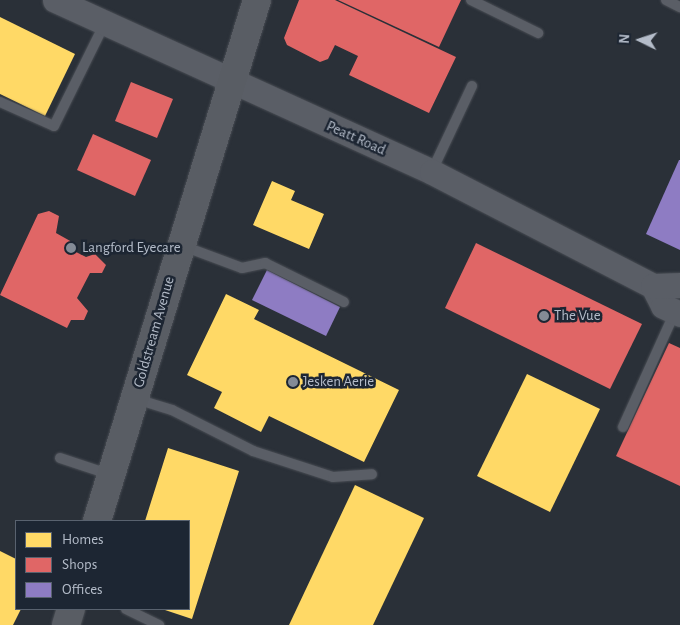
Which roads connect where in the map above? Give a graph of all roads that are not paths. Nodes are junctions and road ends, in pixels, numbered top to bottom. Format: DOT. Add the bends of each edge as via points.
graph roads {
  1 [pos="55,0"];
  2 [pos="257,0"];
  3 [pos="471,0"];
  4 [pos="666,0"];
  5 [pos="680,8"];
  6 [pos="105,23"];
  7 [pos="538,33"];
  8 [pos="229,81"];
  9 [pos="472,86"];
  10 [pos="0,102"];
  11 [pos="432,172"];
  12 [pos="180,245"];
  13 [pos="680,285"];
  14 [pos="653,286"];
  15 [pos="344,302"];
  16 [pos="678,313"];
  17 [pos="135,399"];
  18 [pos="623,427"];
  19 [pos="60,458"];
  20 [pos="372,474"];
  21 [pos="111,476"];
  22 [pos="97,520"];
  23 [pos="71,610"];
  24 [pos="127,610"];
  25 [pos="128,610"];
  26 [pos="66,625"];
  27 [pos="139,625"];
  28 [pos="159,625"];
  1 -- 6 [label="street, Peatt Road"];
  2 -- 8 [label="main road, Goldstream Avenue"];
  3 -- 7 [label="lane"];
  4 -- 5 [label="lane"];
  6 -- 8 [label="street, Peatt Road"];
  6 -- 10 [label="lane" via="54,126"];
  8 -- 11 [label="street, Peatt Road"];
  8 -- 12 [label="main road, Goldstream Avenue"];
  9 -- 11 [label="lane"];
  11 -- 14 [label="street, Peatt Road"];
  12 -- 15 [label="lane" via="242,268 265,263"];
  12 -- 17 [label="main road, Goldstream Avenue"];
  13 -- 14 [label="street, Peatt Road"];
  14 -- 16 [label="street" via="663,306"];
  16 -- 18 [label="lane"];
  17 -- 20 [label="lane" via="172,410 253,451 333,478"];
  17 -- 21 [label="main road, Goldstream Avenue"];
  19 -- 21 [label="lane"];
  21 -- 22 [label="main road, Goldstream Avenue"];
  23 -- 26 [label="main road"];
  24 -- 27 [label="lane"];
  25 -- 28 [label="lane"];
}
